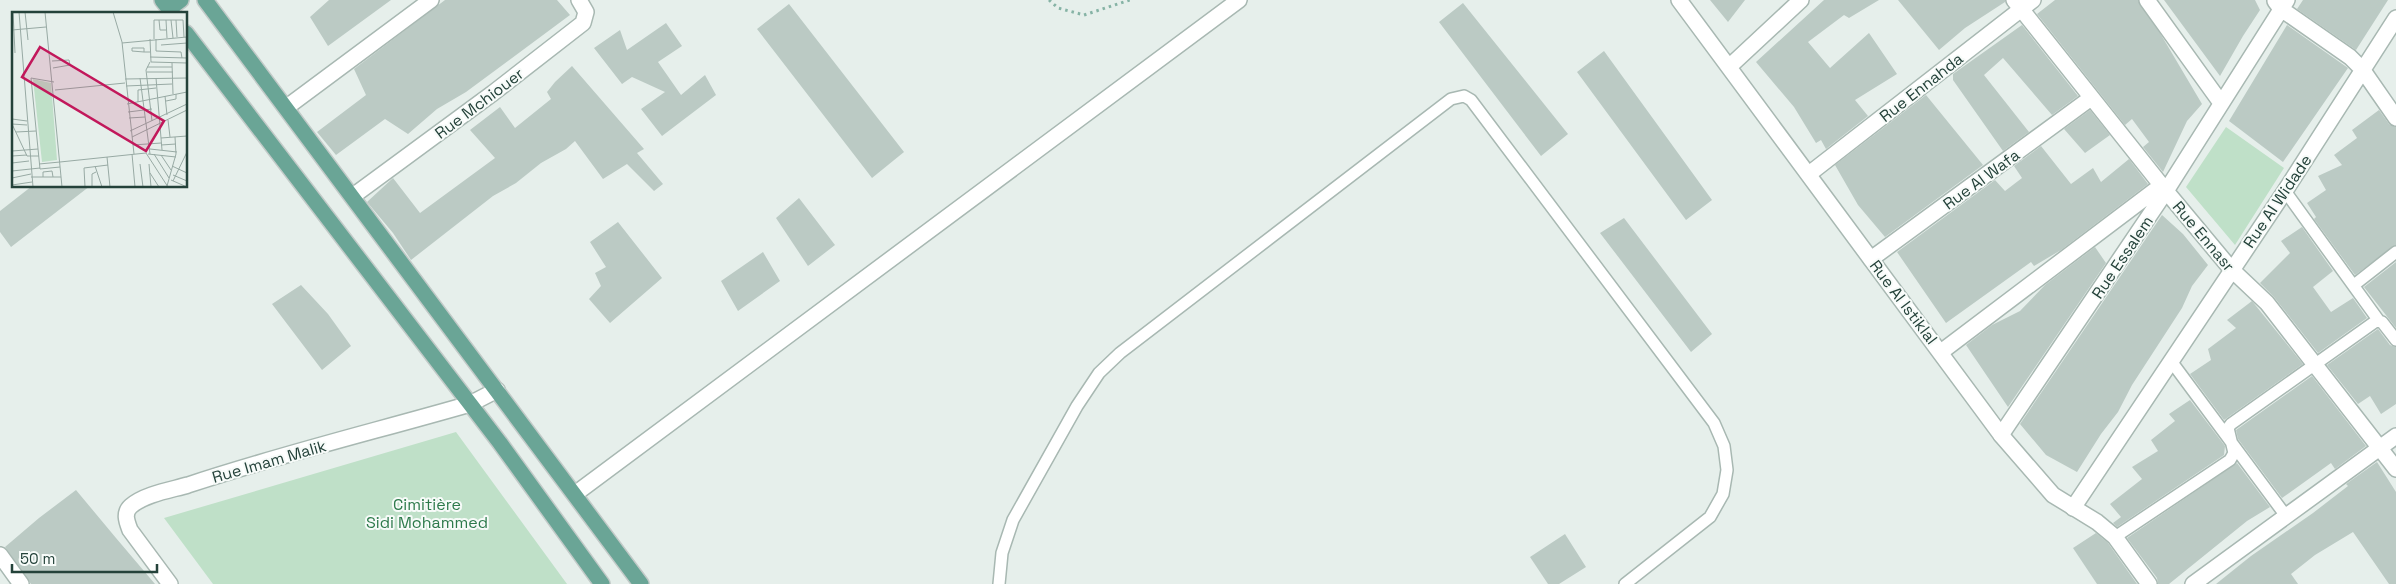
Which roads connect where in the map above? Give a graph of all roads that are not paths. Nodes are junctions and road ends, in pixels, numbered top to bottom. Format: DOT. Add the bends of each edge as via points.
graph roads {
  1 [pos="205,0"];
  2 [pos="431,0"];
  3 [pos="579,0"];
  4 [pos="1239,0"];
  5 [pos="1679,0"];
  6 [pos="1801,0"];
  7 [pos="2147,0"];
  8 [pos="2022,3"];
  9 [pos="2280,3"];
  10 [pos="2396,18"];
  11 [pos="188,36"];
  12 [pos="1729,67"];
  13 [pos="2362,69"];
  14 [pos="2091,98"];
  15 [pos="2222,104"];
  16 [pos="287,107"];
  17 [pos="2396,118"];
  18 [pos="1809,174"];
  19 [pos="2164,188"];
  20 [pos="2285,191"];
  21 [pos="354,196"];
  22 [pos="2396,252"];
  23 [pos="1871,259"];
  24 [pos="2232,269"];
  25 [pos="2354,285"];
  26 [pos="2379,321"];
  27 [pos="2396,340"];
  28 [pos="1941,352"];
  29 [pos="2171,361"];
  30 [pos="2315,365"];
  31 [pos="497,390"];
  32 [pos="470,404"];
  33 [pos="2001,435"];
  34 [pos="2396,436"];
  35 [pos="2380,448"];
  36 [pos="2234,449"];
  37 [pos="2396,469"];
  38 [pos="575,494"];
  39 [pos="2073,508"];
  40 [pos="2286,516"];
  41 [pos="2115,537"];
  42 [pos="0,555"];
  43 [pos="21,584"];
  44 [pos="170,584"];
  45 [pos="602,584"];
  46 [pos="641,584"];
  47 [pos="999,584"];
  48 [pos="1625,584"];
  49 [pos="2149,584"];
  50 [pos="2193,584"];
  1 -- 16 [label="main road"];
  2 -- 16 [label="street"];
  3 -- 21 [label="street, Rue Mchiouer" via="586,12 583,23"];
  4 -- 38 [label="street"];
  5 -- 12 [label="street, Rue Al Istiklal"];
  6 -- 12 [label="street"];
  7 -- 15 [label="street"];
  8 -- 14 [label="street, Rue Ennasr"];
  8 -- 18 [label="street, Rue Ennahda"];
  9 -- 13 [label="street"];
  9 -- 15 [label="street, Rue Essalem"];
  10 -- 13 [label="street, Rue Al Widade"];
  11 -- 32 [label="main road"];
  12 -- 18 [label="street, Rue Al Istiklal"];
  13 -- 17 [label="street"];
  13 -- 20 [label="street, Rue Al Widade"];
  14 -- 19 [label="street, Rue Ennasr"];
  14 -- 23 [label="street, Rue Al Wafa"];
  15 -- 19 [label="street, Rue Essalem"];
  16 -- 21 [label="main road"];
  18 -- 23 [label="street, Rue Al Istiklal"];
  19 -- 24 [label="street, Rue Ennasr"];
  19 -- 28 [label="street"];
  19 -- 33 [label="street, Rue Essalem"];
  20 -- 24 [label="street, Rue Al Widade"];
  20 -- 25 [label="lane"];
  21 -- 31 [label="main road"];
  22 -- 25 [label="lane"];
  23 -- 28 [label="street, Rue Al Istiklal"];
  24 -- 29 [label="street, Rue Al Widade"];
  24 -- 30 [label="street, Rue Ennasr" via="2267,304"];
  25 -- 26 [label="lane"];
  26 -- 27 [label="lane"];
  26 -- 30 [label="lane"];
  28 -- 33 [label="street, Rue Al Istiklal"];
  29 -- 36 [label="lane"];
  29 -- 39 [label="street, Rue Al Widade"];
  30 -- 35 [label="street, Rue Ennasr"];
  30 -- 36 [label="lane" via="2231,424 2228,428"];
  31 -- 32 [label="street, Rue Imam Malik"];
  31 -- 38 [label="main road"];
  32 -- 44 [label="street, Rue Imam Malik" via="207,478 131,506 126,520 130,530"];
  32 -- 45 [label="main road"];
  33 -- 39 [label="street, Rue Al Istiklal" via="2053,495"];
  34 -- 35 [label="street"];
  35 -- 37 [label="street, Rue Ennasr"];
  35 -- 40 [label="street"];
  36 -- 40 [label="lane"];
  36 -- 41 [label="lane" via="2230,460"];
  38 -- 46 [label="main road"];
  39 -- 41 [label="street, Rue Al Istiklal"];
  40 -- 50 [label="street"];
  41 -- 49 [label="street, Rue Al Istiklal"];
  42 -- 43 [label="street"];
  47 -- 48 [label="lane" via="1002,553 1013,520 1099,373 1120,353 1403,134 1451,99 1464,96 1471,100 1507,145 1714,423 1724,446 1727,470 1723,494 1710,517"];
}
